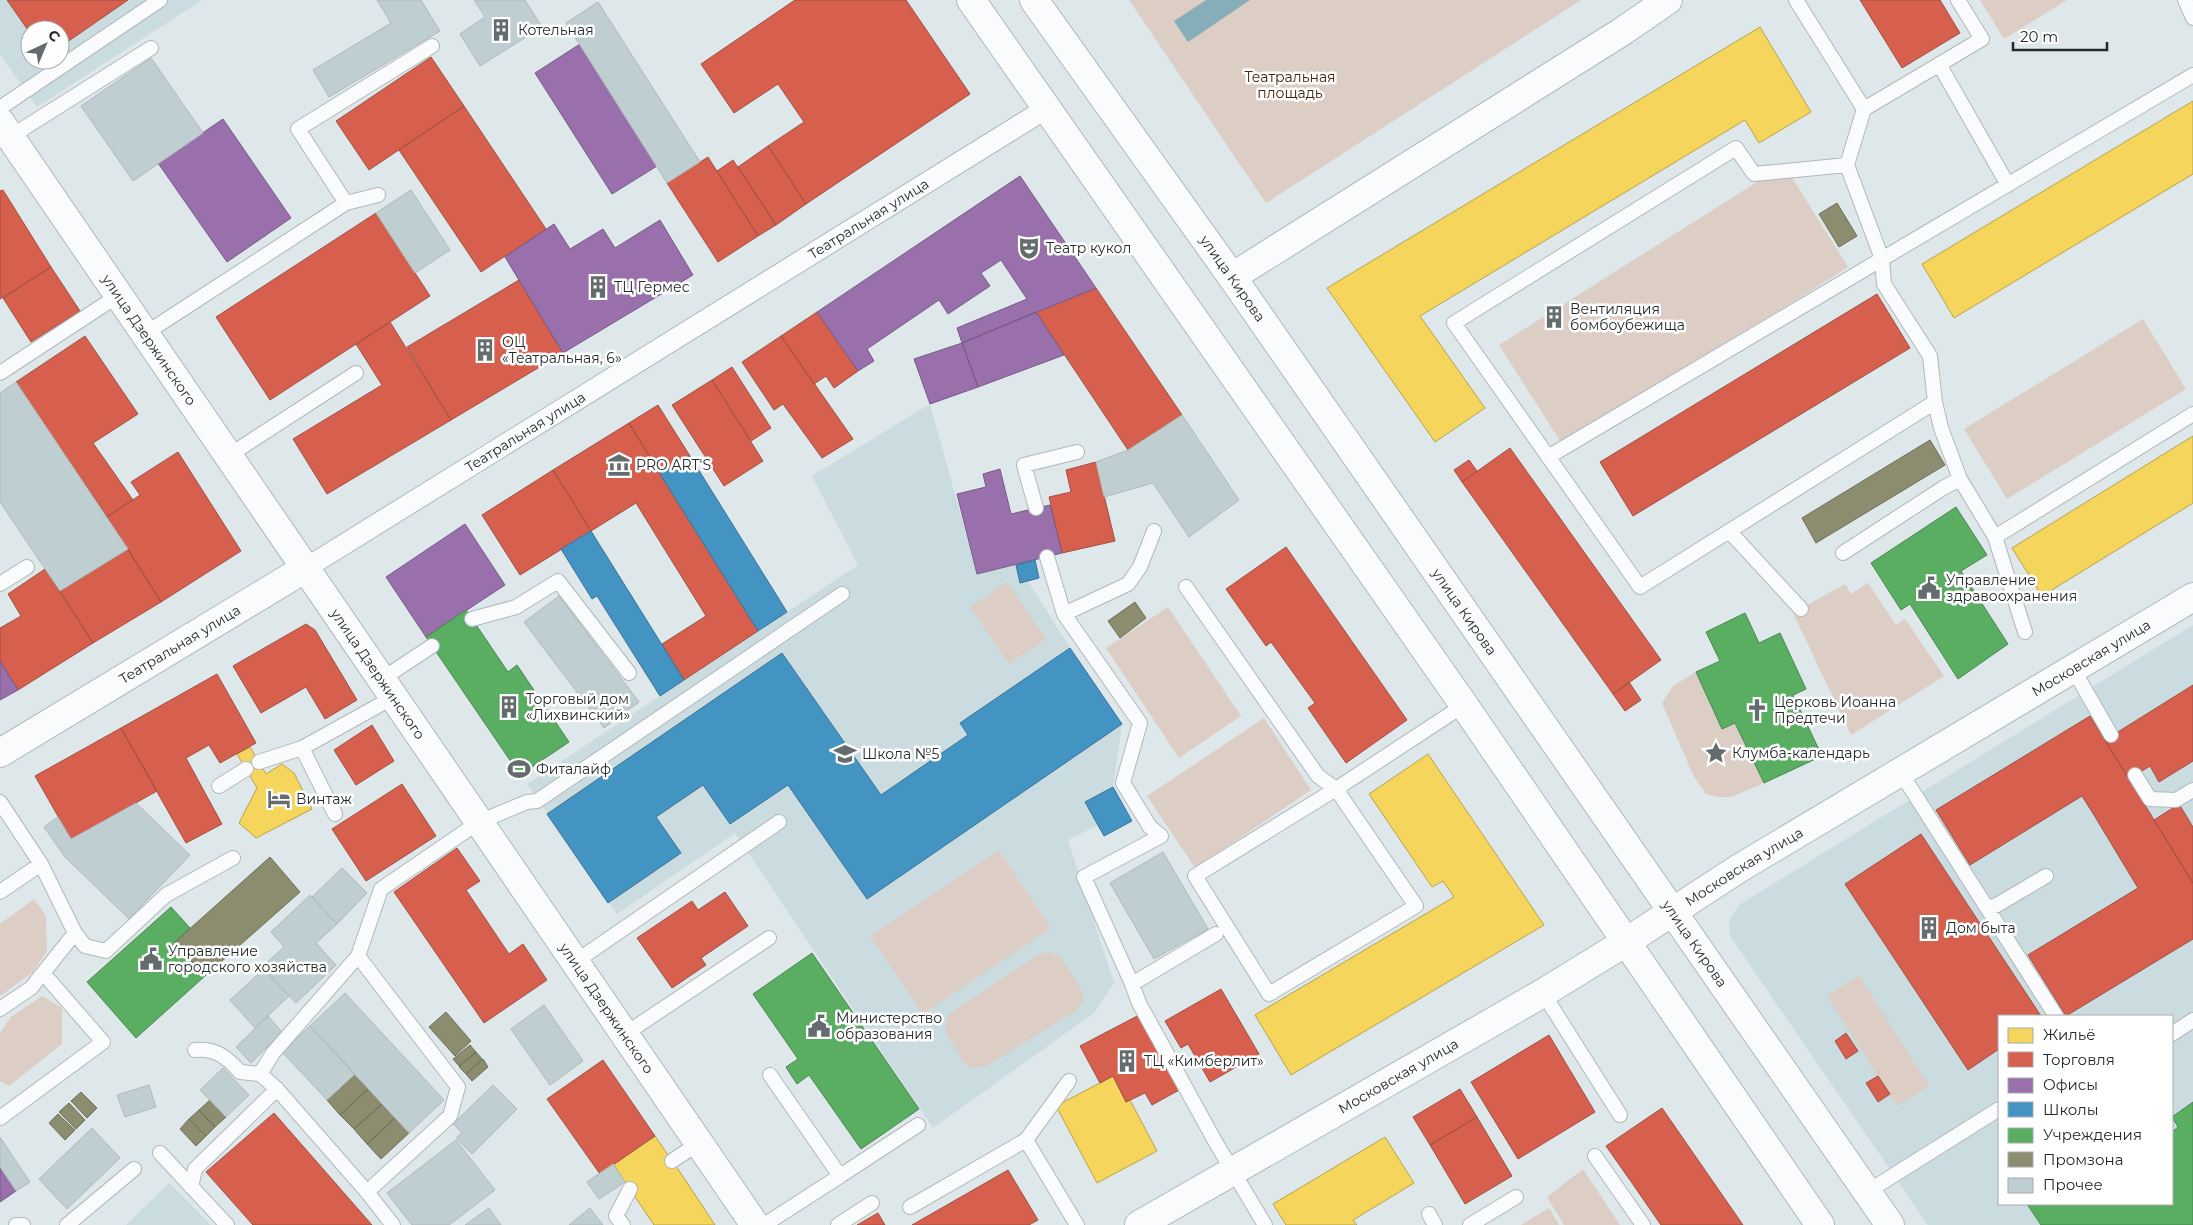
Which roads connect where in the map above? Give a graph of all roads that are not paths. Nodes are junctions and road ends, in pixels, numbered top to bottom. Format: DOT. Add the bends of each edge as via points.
graph roads {
  1 [pos="160,0"];
  2 [pos="972,0"];
  3 [pos="1034,0"];
  4 [pos="1668,0"];
  5 [pos="1796,0"];
  6 [pos="1958,0"];
  7 [pos="2185,0"];
  8 [pos="2193,18"];
  9 [pos="432,46"];
  10 [pos="151,48"];
  11 [pos="1939,64"];
  12 [pos="2193,75"];
  13 [pos="0,108"];
  14 [pos="1047,108"];
  15 [pos="1864,109"];
  16 [pos="5,130"];
  17 [pos="1847,165"];
  18 [pos="2008,185"];
  19 [pos="378,195"];
  20 [pos="346,203"];
  21 [pos="1882,259"];
  22 [pos="1232,277"];
  23 [pos="119,295"];
  24 [pos="146,334"];
  25 [pos="0,373"];
  26 [pos="356,373"];
  27 [pos="1935,402"];
  28 [pos="2193,414"];
  29 [pos="1077,452"];
  30 [pos="228,456"];
  31 [pos="1548,457"];
  32 [pos="1960,479"];
  33 [pos="1036,508"];
  34 [pos="1154,531"];
  35 [pos="1729,531"];
  36 [pos="1995,537"];
  37 [pos="1843,553"];
  38 [pos="1047,557"];
  39 [pos="27,567"];
  40 [pos="306,568"];
  41 [pos="0,584"];
  42 [pos="1186,586"];
  43 [pos="842,594"];
  44 [pos="2193,597"];
  45 [pos="1800,609"];
  46 [pos="1064,614"];
  47 [pos="472,619"];
  48 [pos="2025,632"];
  49 [pos="432,646"];
  50 [pos="2073,669"];
  51 [pos="629,673"];
  52 [pos="388,688"];
  53 [pos="1464,705"];
  54 [pos="2111,735"];
  55 [pos="302,748"];
  56 [pos="0,753"];
  57 [pos="259,762"];
  58 [pos="246,769"];
  59 [pos="1901,773"];
  60 [pos="2135,776"];
  61 [pos="218,786"];
  62 [pos="1336,789"];
  63 [pos="2193,790"];
  64 [pos="0,802"];
  65 [pos="335,814"];
  66 [pos="479,822"];
  67 [pos="779,822"];
  68 [pos="233,858"];
  69 [pos="41,864"];
  70 [pos="2046,876"];
  71 [pos="0,892"];
  72 [pos="1987,908"];
  73 [pos="1673,912"];
  74 [pos="75,933"];
  75 [pos="1216,934"];
  76 [pos="768,938"];
  77 [pos="1626,942"];
  78 [pos="358,956"];
  79 [pos="575,962"];
  80 [pos="44,972"];
  81 [pos="1132,984"];
  82 [pos="1543,993"];
  83 [pos="0,1009"];
  84 [pos="2055,1015"];
  85 [pos="2193,1020"];
  86 [pos="2173,1033"];
  87 [pos="624,1034"];
  88 [pos="195,1050"];
  89 [pos="260,1074"];
  90 [pos="770,1075"];
  91 [pos="1069,1081"];
  92 [pos="277,1089"];
  93 [pos="1998,1109"];
  94 [pos="1620,1115"];
  95 [pos="0,1118"];
  96 [pos="918,1125"];
  97 [pos="1026,1140"];
  98 [pos="699,1143"];
  99 [pos="160,1153"];
  100 [pos="1595,1156"];
  101 [pos="672,1161"];
  102 [pos="134,1169"];
  103 [pos="1232,1170"];
  104 [pos="840,1176"];
  105 [pos="191,1188"];
  106 [pos="630,1190"];
  107 [pos="367,1192"];
  108 [pos="1867,1192"];
  109 [pos="1516,1197"];
  110 [pos="872,1203"];
  111 [pos="910,1207"];
  112 [pos="16,1225"];
  113 [pos="22,1225"];
  114 [pos="67,1225"];
  115 [pos="227,1225"];
  116 [pos="393,1225"];
  117 [pos="623,1225"];
  118 [pos="755,1225"];
  119 [pos="764,1225"];
  120 [pos="838,1225"];
  121 [pos="1077,1225"];
  122 [pos="1139,1225"];
  123 [pos="1265,1225"];
  124 [pos="1470,1225"];
  125 [pos="1643,1225"];
  126 [pos="1820,1225"];
  127 [pos="1890,1225"];
  1 -- 13 [label="lane"];
  2 -- 14 [label="main road"];
  3 -- 22 [label="main road, улица Кирова"];
  4 -- 22 [label="main road"];
  5 -- 15 [label="lane"];
  6 -- 11 [label="lane" via="1982,39"];
  7 -- 8 [label="lane"];
  9 -- 20 [label="lane" via="298,129"];
  10 -- 16 [label="lane"];
  11 -- 15 [label="lane"];
  11 -- 18 [label="lane"];
  12 -- 18 [label="lane"];
  14 -- 40 [label="street, Театральная улица"];
  14 -- 53 [label="main road"];
  15 -- 17 [label="lane"];
  16 -- 23 [label="main road, улица Дзержинского"];
  17 -- 21 [label="lane"];
  17 -- 31 [label="lane" via="1754,174 1736,148 1454,322"];
  18 -- 21 [label="lane"];
  19 -- 20 [label="lane"];
  20 -- 24 [label="lane"];
  21 -- 27 [label="lane" via="1884,284 1930,356"];
  21 -- 31 [label="lane"];
  22 -- 73 [label="main road, улица Кирова"];
  23 -- 24 [label="main road, улица Дзержинского"];
  23 -- 25 [label="lane"];
  24 -- 30 [label="main road, улица Дзержинского"];
  26 -- 30 [label="lane"];
  27 -- 32 [label="lane"];
  27 -- 35 [label="lane"];
  28 -- 36 [label="lane"];
  29 -- 33 [label="lane" via="1024,466"];
  30 -- 40 [label="main road, улица Дзержинского"];
  31 -- 35 [label="lane" via="1640,587"];
  32 -- 36 [label="lane"];
  32 -- 37 [label="lane"];
  34 -- 46 [label="lane" via="1140,567 1128,584"];
  35 -- 45 [label="lane"];
  36 -- 48 [label="lane"];
  38 -- 46 [label="lane"];
  39 -- 41 [label="lane"];
  40 -- 52 [label="main road, улица Дзержинского"];
  40 -- 56 [label="main road, Театральная улица"];
  42 -- 62 [label="lane" via="1318,776"];
  43 -- 66 [label="lane" via="537,801"];
  44 -- 50 [label="main road, Московская улица"];
  46 -- 81 [label="lane" via="1140,723 1123,784 1150,827 1161,836 1084,877"];
  47 -- 51 [label="lane" via="516,607 558,581"];
  49 -- 52 [label="lane"];
  50 -- 54 [label="lane"];
  50 -- 59 [label="main road, Московская улица"];
  52 -- 55 [label="lane"];
  52 -- 66 [label="main road, улица Дзержинского"];
  53 -- 62 [label="lane"];
  53 -- 77 [label="main road"];
  55 -- 57 [label="lane"];
  55 -- 65 [label="lane"];
  58 -- 61 [label="lane"];
  59 -- 72 [label="lane"];
  59 -- 73 [label="main road, Московская улица" via="1738,869"];
  60 -- 63 [label="lane" via="2150,799 2176,800"];
  62 -- 62 [label="lane" via="1195,876 1269,994 1416,906"];
  64 -- 69 [label="lane"];
  66 -- 78 [label="lane" via="381,889"];
  66 -- 79 [label="main road, улица Дзержинского"];
  67 -- 79 [label="lane"];
  68 -- 74 [label="lane" via="166,895 106,952 85,946"];
  69 -- 71 [label="lane"];
  69 -- 74 [label="lane"];
  70 -- 72 [label="lane"];
  72 -- 84 [label="lane"];
  73 -- 77 [label="main road, Московская улица"];
  73 -- 108 [label="main road, улица Кирова"];
  74 -- 80 [label="lane"];
  75 -- 81 [label="lane"];
  76 -- 87 [label="lane"];
  77 -- 82 [label="main road, Московская улица"];
  77 -- 126 [label="main road"];
  78 -- 89 [label="lane" via="273,1053"];
  78 -- 107 [label="lane" via="458,1087 450,1116"];
  79 -- 87 [label="main road, улица Дзержинского"];
  80 -- 83 [label="lane" via="31,988"];
  80 -- 95 [label="lane" via="103,1042"];
  81 -- 103 [label="lane"];
  82 -- 94 [label="lane"];
  82 -- 103 [label="main road, Московская улица"];
  85 -- 86 [label="lane"];
  87 -- 98 [label="main road, улица Дзержинского"];
  88 -- 89 [label="lane" via="208,1049 228,1058 240,1072"];
  89 -- 92 [label="lane"];
  90 -- 104 [label="lane"];
  91 -- 97 [label="lane"];
  92 -- 105 [label="lane" via="195,1169"];
  92 -- 107 [label="lane"];
  93 -- 108 [label="lane"];
  96 -- 104 [label="lane"];
  97 -- 111 [label="lane"];
  97 -- 121 [label="lane"];
  98 -- 101 [label="lane"];
  98 -- 118 [label="main road, улица Дзержинского"];
  99 -- 105 [label="lane"];
  100 -- 125 [label="lane"];
  102 -- 114 [label="lane"];
  103 -- 122 [label="main road, Московская улица"];
  103 -- 123 [label="lane"];
  104 -- 119 [label="lane"];
  105 -- 115 [label="lane"];
  106 -- 117 [label="lane" via="616,1216"];
  107 -- 116 [label="lane"];
  108 -- 127 [label="main road, улица Кирова"];
  109 -- 124 [label="lane"];
  110 -- 120 [label="lane"];
  112 -- 113 [label="lane"];
}
